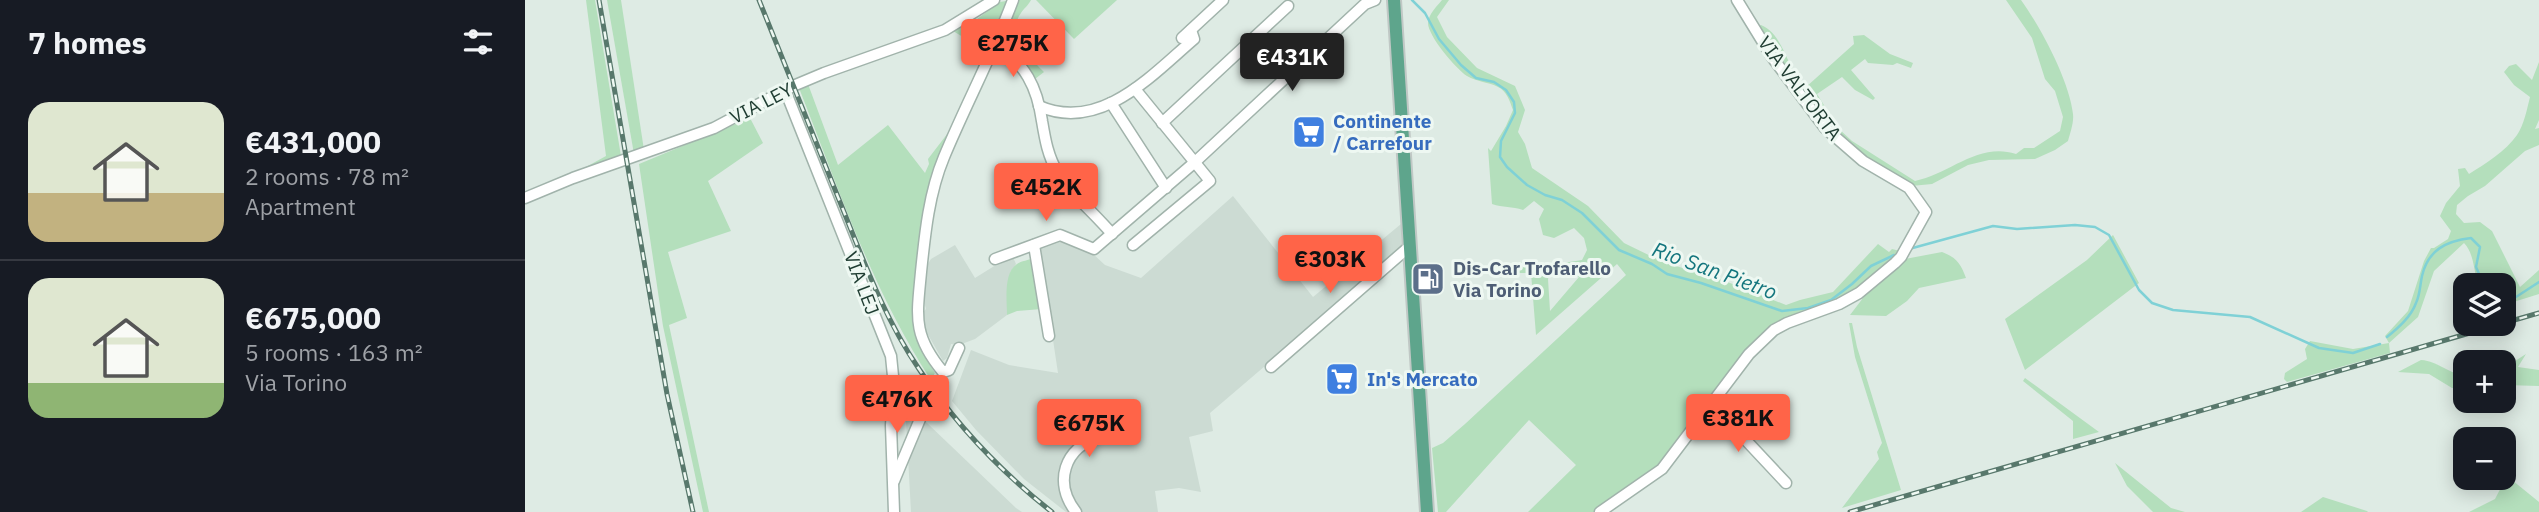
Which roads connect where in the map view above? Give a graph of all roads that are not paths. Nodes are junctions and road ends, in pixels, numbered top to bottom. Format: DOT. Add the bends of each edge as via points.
graph roads {
  1 [pos="994,0"];
  2 [pos="1013,0"];
  3 [pos="1223,0"];
  4 [pos="1374,0"];
  5 [pos="1394,0"];
  6 [pos="1737,0"];
  7 [pos="1288,6"];
  8 [pos="1191,30"];
  9 [pos="1182,38"];
  10 [pos="997,44"];
  11 [pos="1135,89"];
  12 [pos="785,90"];
  13 [pos="1111,103"];
  14 [pos="1039,106"];
  15 [pos="1162,123"];
  16 [pos="1195,162"];
  17 [pos="1166,188"];
  18 [pos="525,198"];
  19 [pos="1112,234"];
  20 [pos="1034,245"];
  21 [pos="1133,245"];
  22 [pos="1410,246"];
  23 [pos="995,259"];
  24 [pos="1049,336"];
  25 [pos="959,348"];
  26 [pos="1271,367"];
  27 [pos="928,400"];
  28 [pos="1712,404"];
  29 [pos="1134,432"];
  30 [pos="1786,482"];
  31 [pos="892,485"];
  32 [pos="894,512"];
  33 [pos="1076,512"];
  34 [pos="1427,512"];
  35 [pos="1599,512"];
  1 -- 12 [label="street, VIA LEY" via="945,30"];
  2 -- 10 [label="street"];
  3 -- 8 [label="street"];
  4 -- 16 [label="street"];
  5 -- 22 [label="main road"];
  6 -- 28 [label="street, VIA VALTORTA" via="1825,128 1863,161 1909,188 1926,212 1895,263 1859,293 1774,330 1749,354"];
  7 -- 15 [label="street"];
  8 -- 9 [label="street"];
  8 -- 11 [label="street" via="1194,39"];
  10 -- 14 [label="street" via="1025,70"];
  10 -- 25 [label="street" via="944,158 925,233 919,332 928,355 943,372 949,370"];
  11 -- 13 [label="street"];
  11 -- 15 [label="street"];
  12 -- 18 [label="street, VIA LEY" via="714,128"];
  12 -- 31 [label="street, VIA LEJ" via="891,356"];
  13 -- 14 [label="street" via="1085,114"];
  13 -- 17 [label="street"];
  14 -- 19 [label="street" via="1047,147 1058,172"];
  15 -- 16 [label="street"];
  16 -- 17 [label="street"];
  16 -- 21 [label="street" via="1210,181"];
  17 -- 19 [label="street"];
  19 -- 20 [label="street" via="1094,249 1060,234"];
  20 -- 23 [label="street"];
  20 -- 24 [label="street"];
  22 -- 26 [label="street"];
  22 -- 34 [label="main road"];
  27 -- 31 [label="street"];
  28 -- 30 [label="street"];
  28 -- 35 [label="street" via="1662,469"];
  29 -- 33 [label="street" via="1081,445 1066,462 1064,480"];
  31 -- 32 [label="street, VIA LEJ"];
}
